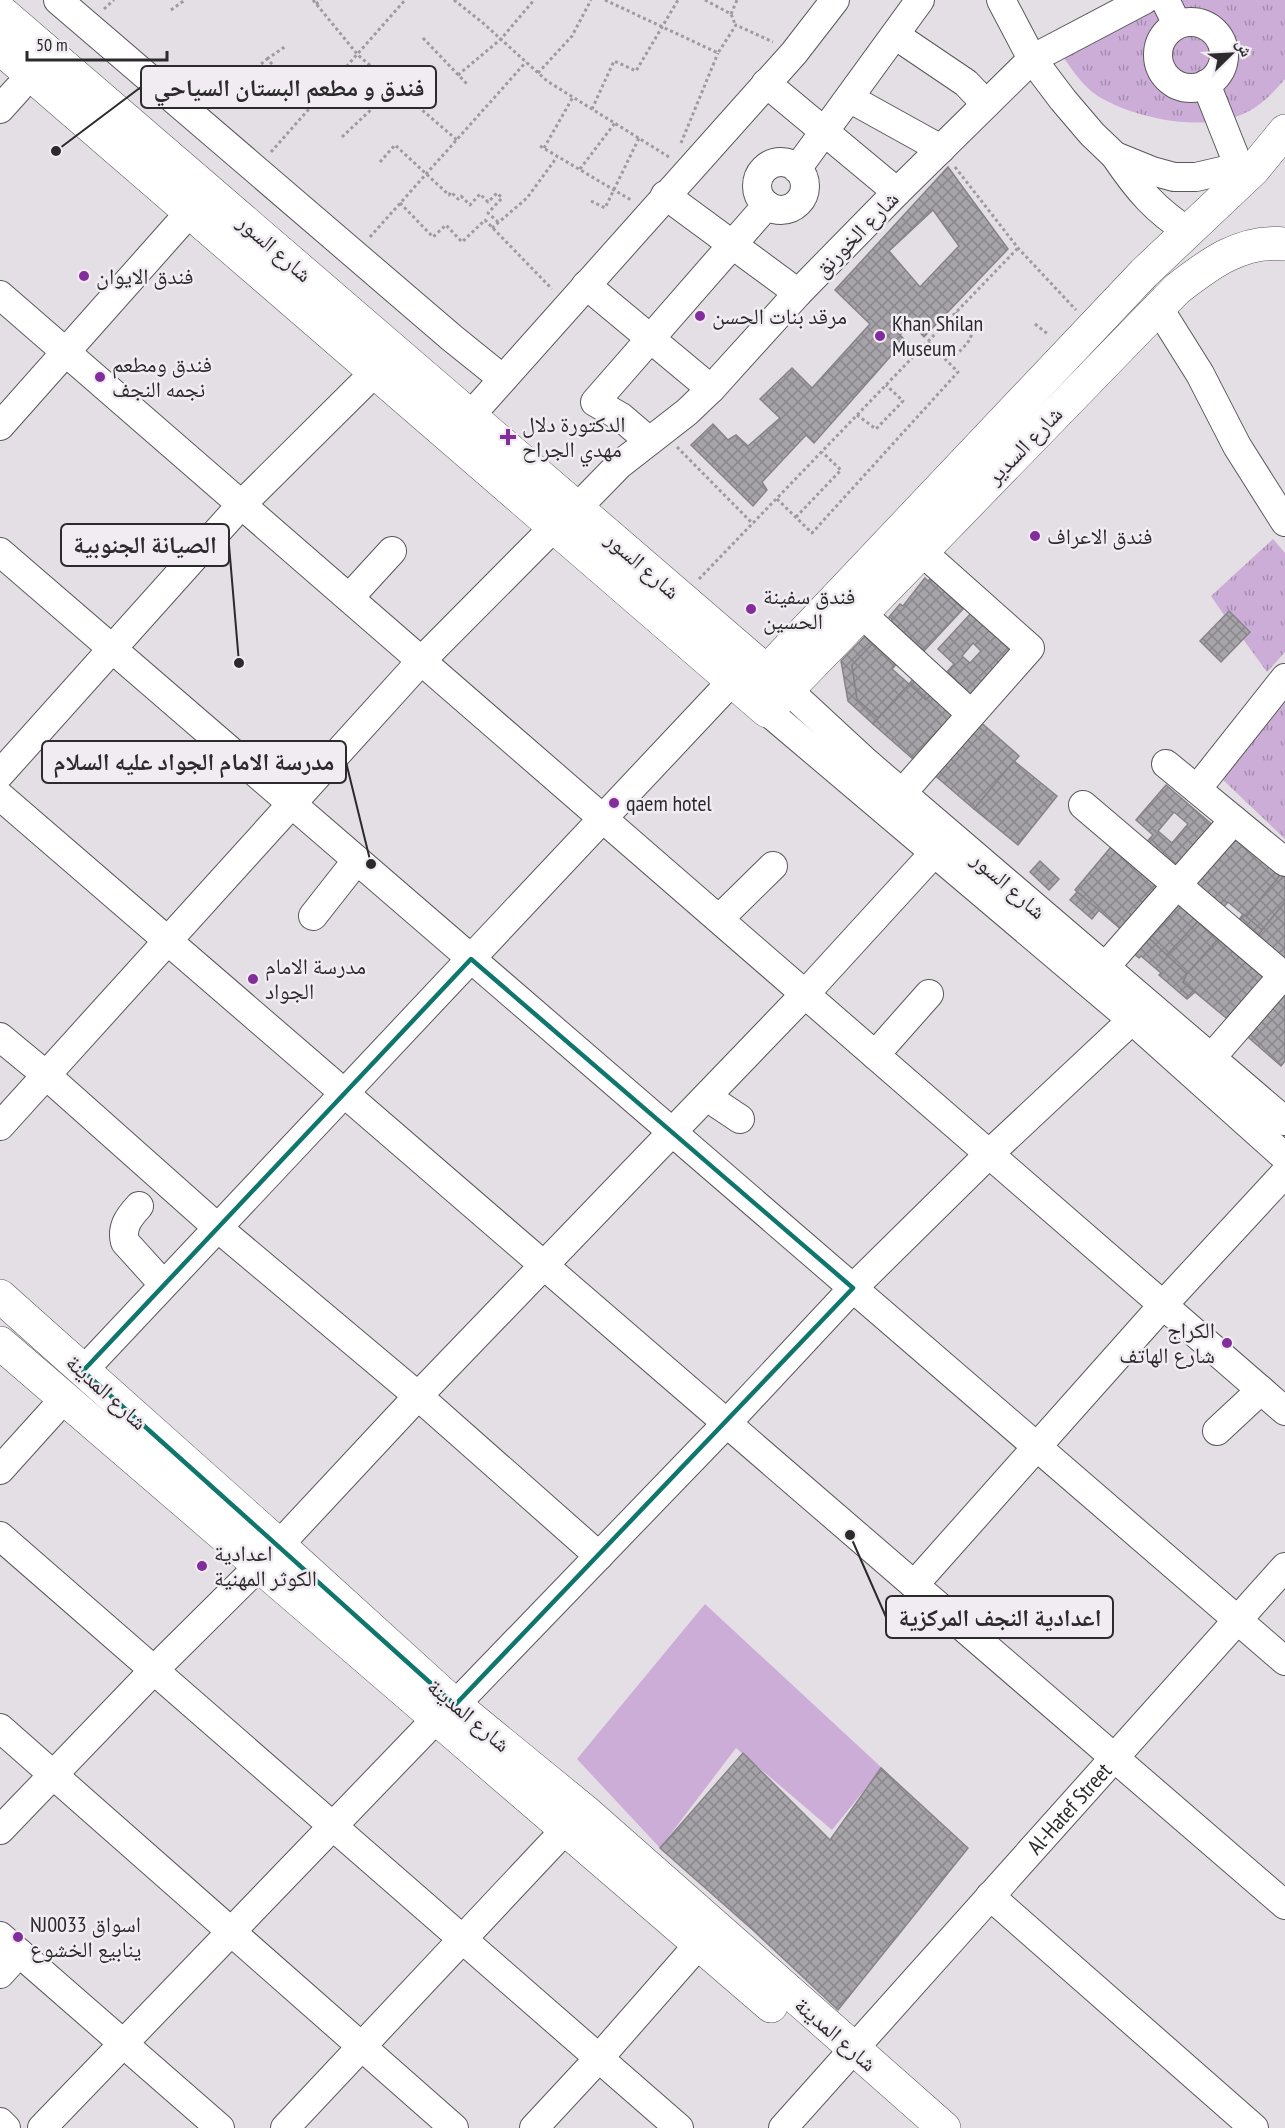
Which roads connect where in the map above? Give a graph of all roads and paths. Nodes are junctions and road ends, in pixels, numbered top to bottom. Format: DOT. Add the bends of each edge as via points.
graph roads {
  1 [pos="58,0"];
  2 [pos="185,0"];
  3 [pos="313,0"];
  4 [pos="321,0"];
  5 [pos="405,0"];
  6 [pos="534,0"];
  7 [pos="591,0"];
  8 [pos="605,0"];
  9 [pos="678,0"];
  10 [pos="705,0"];
  11 [pos="737,0"];
  12 [pos="835,0"];
  13 [pos="920,0"];
  14 [pos="1001,0"];
  15 [pos="1144,0"];
  16 [pos="456,1"];
  17 [pos="316,4"];
  18 [pos="171,10"];
  19 [pos="0,11"];
  20 [pos="1171,12"];
  21 [pos="730,14"];
  22 [pos="735,25"];
  23 [pos="661,27"];
  24 [pos="895,35"];
  25 [pos="423,38"];
  26 [pos="501,39"];
  27 [pos="286,46"];
  28 [pos="0,48"];
  29 [pos="718,53"];
  30 [pos="794,53"];
  31 [pos="358,56"];
  32 [pos="267,59"];
  33 [pos="1032,59"];
  34 [pos="526,62"];
  35 [pos="538,73"];
  36 [pos="458,75"];
  37 [pos="766,83"];
  38 [pos="467,84"];
  39 [pos="1206,84"];
  40 [pos="396,87"];
  41 [pos="573,97"];
  42 [pos="849,98"];
  43 [pos="986,104"];
  44 [pos="314,105"];
  45 [pos="592,109"];
  46 [pos="187,110"];
  47 [pos="615,123"];
  48 [pos="825,131"];
  49 [pos="1285,131"];
  50 [pos="342,137"];
  51 [pos="639,138"];
  52 [pos="457,140"];
  53 [pos="940,149"];
  54 [pos="558,156"];
  55 [pos="1115,156"];
  56 [pos="380,162"];
  57 [pos="682,164"];
  58 [pos="256,169"];
  59 [pos="580,169"];
  60 [pos="426,174"];
  61 [pos="615,190"];
  62 [pos="897,192"];
  63 [pos="591,201"];
  64 [pos="400,203"];
  65 [pos="658,203"];
  66 [pos="189,213"];
  67 [pos="498,222"];
  68 [pos="492,228"];
  69 [pos="1189,232"];
  70 [pos="1285,244"];
  71 [pos="732,246"];
  72 [pos="1018,248"];
  73 [pos="355,254"];
  74 [pos="798,293"];
  75 [pos="0,295"];
  76 [pos="577,295"];
  77 [pos="1158,307"];
  78 [pos="956,312"];
  79 [pos="1092,327"];
  80 [pos="651,338"];
  81 [pos="928,342"];
  82 [pos="64,351"];
  83 [pos="955,356"];
  84 [pos="375,372"];
  85 [pos="503,379"];
  86 [pos="886,385"];
  87 [pos="711,389"];
  88 [pos="857,415"];
  89 [pos="470,416"];
  90 [pos="0,426"];
  91 [pos="655,436"];
  92 [pos="1007,440"];
  93 [pos="822,452"];
  94 [pos="777,499"];
  95 [pos="241,505"];
  96 [pos="796,517"];
  97 [pos="565,518"];
  98 [pos="1285,522"];
  99 [pos="753,524"];
  100 [pos="392,551"];
  101 [pos="921,551"];
  102 [pos="0,552"];
  103 [pos="349,598"];
  104 [pos="681,598"];
  105 [pos="861,613"];
  106 [pos="112,649"];
  107 [pos="421,661"];
  108 [pos="1285,678"];
  109 [pos="760,689"];
  110 [pos="971,714"];
  111 [pos="1166,764"];
  112 [pos="0,774"];
  113 [pos="859,774"];
  114 [pos="1197,789"];
  115 [pos="902,793"];
  116 [pos="0,796"];
  117 [pos="292,804"];
  118 [pos="1083,805"];
  119 [pos="603,819"];
  120 [pos="1234,820"];
  121 [pos="933,854"];
  122 [pos="357,860"];
  123 [pos="1285,862"];
  124 [pos="773,866"];
  125 [pos="1176,886"];
  126 [pos="313,916"];
  127 [pos="719,919"];
  128 [pos="168,941"];
  129 [pos="471,959"];
  130 [pos="1105,967"];
  131 [pos="1284,976"];
  132 [pos="805,994"];
  133 [pos="929,994"];
  134 [pos="1132,1020"];
  135 [pos="0,1037"];
  136 [pos="875,1055"];
  137 [pos="1211,1058"];
  138 [pos="46,1075"];
  139 [pos="345,1094"];
  140 [pos="708,1097"];
  141 [pos="740,1119"];
  142 [pos="1285,1121"];
  143 [pos="0,1126"];
  144 [pos="672,1132"];
  145 [pos="989,1154"];
  146 [pos="1285,1157"];
  147 [pos="1285,1173"];
  148 [pos="139,1206"];
  149 [pos="218,1228"];
  150 [pos="544,1265"];
  151 [pos="163,1284"];
  152 [pos="853,1288"];
  153 [pos="0,1296"];
  154 [pos="1163,1305"];
  155 [pos="0,1343"];
  156 [pos="83,1371"];
  157 [pos="1261,1390"];
  158 [pos="418,1396"];
  159 [pos="64,1399"];
  160 [pos="1285,1411"];
  161 [pos="727,1423"];
  162 [pos="1217,1431"];
  163 [pos="1037,1447"];
  164 [pos="0,1470"];
  165 [pos="0,1536"];
  166 [pos="269,1556"];
  167 [pos="598,1556"];
  168 [pos="1285,1567"];
  169 [pos="914,1585"];
  170 [pos="1238,1620"];
  171 [pos="1285,1661"];
  172 [pos="154,1670"];
  173 [pos="446,1712"];
  174 [pos="0,1728"];
  175 [pos="1114,1758"];
  176 [pos="53,1774"];
  177 [pos="333,1828"];
  178 [pos="0,1830"];
  179 [pos="565,1830"];
  180 [pos="990,1896"];
  181 [pos="1285,1905"];
  182 [pos="231,1932"];
  183 [pos="463,1940"];
  184 [pos="699,1944"];
  185 [pos="10,1945"];
  186 [pos="0,1974"];
  187 [pos="123,2044"];
  188 [pos="362,2047"];
  189 [pos="846,2056"];
  190 [pos="599,2058"];
  191 [pos="0,2122"];
  192 [pos="6,2128"];
  193 [pos="42,2128"];
  194 [pos="220,2128"];
  195 [pos="285,2128"];
  196 [pos="454,2128"];
  197 [pos="534,2128"];
  198 [pos="680,2128"];
  199 [pos="783,2128"];
  200 [pos="913,2128"];
  201 [pos="944,2128"];
  202 [pos="1254,2128"];
  1 -- 46 [label="street"];
  2 -- 18 [label="path"];
  3 -- 17 [label="path"];
  4 -- 17 [label="path"];
  5 -- 31 [label="path"];
  6 -- 26 [label="path"];
  7 -- 35 [label="path" via="572,36"];
  8 -- 23 [label="path"];
  9 -- 23 [label="path"];
  10 -- 21 [label="path"];
  11 -- 21 [label="path"];
  12 -- 30 [label="street"];
  13 -- 24 [label="street"];
  14 -- 33 [label="street"];
  15 -- 33 [label="street, شارع الخورنق"];
  16 -- 26 [label="path"];
  17 -- 31 [label="path"];
  19 -- 89 [label="main road, شارع السور"];
  20 -- 39 [label="street" via="1203,24 1220,39 1224,49 1221,69"];
  20 -- 39 [label="street" via="1159,46 1161,69 1175,84 1196,88"];
  21 -- 22 [label="path"];
  22 -- 29 [label="path"];
  22 -- 30 [label="path"];
  23 -- 29 [label="path"];
  23 -- 45 [label="path" via="636,71 614,61"];
  24 -- 42 [label="street"];
  24 -- 43 [label="street" via="966,83"];
  25 -- 36 [label="path"];
  26 -- 34 [label="path"];
  26 -- 36 [label="path"];
  27 -- 32 [label="path"];
  28 -- 66 [label="main road, شارع السور"];
  29 -- 57 [label="path"];
  30 -- 37 [label="street"];
  31 -- 40 [label="path"];
  31 -- 44 [label="path"];
  32 -- 44 [label="path"];
  32 -- 46 [label="path" via="240,82 230,71"];
  33 -- 43 [label="street, شارع الخورنق"];
  33 -- 55 [label="street" via="1092,134"];
  34 -- 35 [label="path"];
  34 -- 52 [label="path"];
  35 -- 41 [label="path"];
  36 -- 38 [label="path"];
  37 -- 48 [label="street"];
  37 -- 57 [label="street"];
  39 -- 55 [label="street" via="1239,167 1196,177 1174,177"];
  40 -- 50 [label="path"];
  40 -- 52 [label="path"];
  41 -- 45 [label="path"];
  41 -- 54 [label="path" via="542,147"];
  42 -- 48 [label="street"];
  42 -- 53 [label="street"];
  43 -- 53 [label="street, شارع الخورنق"];
  44 -- 58 [label="path"];
  45 -- 47 [label="path"];
  46 -- 58 [label="street"];
  47 -- 51 [label="path"];
  47 -- 59 [label="path"];
  48 -- 62 [label="street"];
  48 -- 71 [label="street" via="797,169 775,163 762,171 757,185 767,205"];
  49 -- 69 [label="main road, شارع السدير" via="1253,170"];
  51 -- 57 [label="path"];
  51 -- 61 [label="path"];
  52 -- 60 [label="path"];
  53 -- 62 [label="street, شارع الخورنق"];
  53 -- 72 [label="path"];
  54 -- 59 [label="path"];
  54 -- 67 [label="path" via="536,188"];
  55 -- 69 [label="street" via="1147,198"];
  56 -- 60 [label="path" via="395,145"];
  57 -- 65 [label="street"];
  58 -- 73 [label="street"];
  59 -- 61 [label="path"];
  60 -- 64 [label="path"];
  60 -- 67 [label="path" via="449,195 451,192 458,199 461,196 470,205 480,194 488,202 497,193 502,198 488,213"];
  61 -- 63 [label="path" via="605,208"];
  61 -- 65 [label="path"];
  62 -- 74 [label="street, شارع الخورنق"];
  64 -- 68 [label="path" via="433,237 446,225 462,242 484,220"];
  64 -- 73 [label="path"];
  65 -- 71 [label="street"];
  65 -- 76 [label="street"];
  66 -- 82 [label="street"];
  66 -- 84 [label="main road, شارع السور"];
  67 -- 68 [label="path"];
  68 -- 76 [label="path"];
  69 -- 79 [label="main road, شارع السدير"];
  70 -- 77 [label="main road, شارع السدير" via="1250,246 1227,254 1202,269"];
  71 -- 74 [label="street"];
  71 -- 80 [label="street"];
  72 -- 78 [label="path"];
  72 -- 79 [label="path"];
  73 -- 85 [label="street"];
  74 -- 87 [label="street, شارع الخورنق"];
  75 -- 82 [label="street"];
  76 -- 80 [label="street"];
  76 -- 85 [label="street"];
  77 -- 92 [label="main road, شارع السدير"];
  77 -- 98 [label="street"];
  78 -- 81 [label="path"];
  78 -- 83 [label="path" via="973,334"];
  79 -- 92 [label="main road, شارع السدير"];
  80 -- 87 [label="street"];
  80 -- 91 [label="street" via="595,402"];
  81 -- 86 [label="path"];
  81 -- 96 [label="path" via="958,372 812,533"];
  82 -- 90 [label="street"];
  82 -- 95 [label="street"];
  84 -- 95 [label="street"];
  84 -- 97 [label="main road, شارع السور"];
  85 -- 89 [label="street"];
  86 -- 88 [label="path"];
  86 -- 88 [label="path" via="903,401 876,429"];
  87 -- 91 [label="street, شارع الخورنق"];
  88 -- 93 [label="path"];
  89 -- 97 [label="main road, شارع السور"];
  91 -- 97 [label="street, شارع الخورنق"];
  91 -- 99 [label="path"];
  92 -- 101 [label="main road, شارع السدير"];
  92 -- 109 [label="main road, شارع السدير"];
  93 -- 94 [label="path"];
  93 -- 96 [label="path" via="840,471"];
  94 -- 96 [label="path"];
  94 -- 99 [label="path"];
  95 -- 103 [label="street"];
  95 -- 106 [label="street"];
  97 -- 104 [label="main road, شارع السور"];
  97 -- 107 [label="street, شارع الخورنق"];
  97 -- 109 [label="main road, شارع السور"];
  99 -- 104 [label="path"];
  100 -- 103 [label="street"];
  101 -- 105 [label="main road, شارع السدير"];
  101 -- 110 [label="street" via="1030,648"];
  102 -- 106 [label="street"];
  103 -- 107 [label="street"];
  104 -- 109 [label="main road, شارع السور"];
  105 -- 109 [label="main road, شارع السدير"];
  105 -- 110 [label="street"];
  106 -- 112 [label="street"];
  106 -- 117 [label="street"];
  107 -- 117 [label="street, شارع الخورنق"];
  107 -- 119 [label="street"];
  108 -- 114 [label="street"];
  109 -- 113 [label="street, شارع السور"];
  109 -- 119 [label="street"];
  110 -- 115 [label="street"];
  111 -- 114 [label="street"];
  113 -- 115 [label="street, شارع السور"];
  113 -- 121 [label="street, شارع السور"];
  114 -- 120 [label="street"];
  115 -- 130 [label="street, شارع السور"];
  116 -- 128 [label="street"];
  117 -- 122 [label="street"];
  117 -- 128 [label="street, شارع الخورنق"];
  118 -- 125 [label="street"];
  119 -- 127 [label="street"];
  119 -- 129 [label="street"];
  120 -- 123 [label="street"];
  120 -- 125 [label="street"];
  121 -- 132 [label="street"];
  121 -- 134 [label="street, شارع السور"];
  122 -- 126 [label="street"];
  122 -- 129 [label="street"];
  124 -- 127 [label="street"];
  125 -- 130 [label="street"];
  125 -- 131 [label="street"];
  127 -- 132 [label="street"];
  128 -- 138 [label="street, شارع الخورنق"];
  128 -- 139 [label="street"];
  129 -- 139 [label="street"];
  129 -- 144 [label="street"];
  130 -- 137 [label="street, شارع السور"];
  131 -- 137 [label="street"];
  132 -- 136 [label="street"];
  132 -- 140 [label="street"];
  133 -- 136 [label="street"];
  134 -- 145 [label="street"];
  134 -- 146 [label="street, شارع السور"];
  135 -- 138 [label="street"];
  136 -- 145 [label="street"];
  137 -- 142 [label="street, شارع السور"];
  138 -- 143 [label="street, شارع الخورنق"];
  138 -- 149 [label="street"];
  139 -- 149 [label="street"];
  139 -- 150 [label="street"];
  140 -- 141 [label="street"];
  140 -- 144 [label="street"];
  144 -- 150 [label="street"];
  144 -- 152 [label="street"];
  145 -- 152 [label="street"];
  145 -- 154 [label="street"];
  147 -- 154 [label="street"];
  148 -- 151 [label="street" via="123,1233 125,1242"];
  149 -- 151 [label="street"];
  149 -- 158 [label="street"];
  150 -- 158 [label="street"];
  150 -- 161 [label="street"];
  151 -- 156 [label="street"];
  152 -- 161 [label="street"];
  152 -- 163 [label="street"];
  153 -- 156 [label="main road, شارع المدينة"];
  154 -- 157 [label="street"];
  154 -- 163 [label="street"];
  155 -- 159 [label="main road, شارع المدينة"];
  156 -- 166 [label="main road, شارع المدينة"];
  157 -- 160 [label="street"];
  157 -- 162 [label="street"];
  158 -- 166 [label="street"];
  158 -- 167 [label="street"];
  159 -- 164 [label="street"];
  159 -- 166 [label="main road, شارع المدينة"];
  161 -- 167 [label="street"];
  161 -- 169 [label="street"];
  163 -- 169 [label="street"];
  163 -- 170 [label="street"];
  165 -- 172 [label="street"];
  166 -- 172 [label="street"];
  166 -- 173 [label="main road, شارع المدينة"];
  167 -- 173 [label="street"];
  168 -- 170 [label="street, Al-Hatef Street"];
  169 -- 175 [label="street"];
  170 -- 171 [label="street"];
  170 -- 175 [label="street, Al-Hatef Street"];
  172 -- 176 [label="street"];
  172 -- 177 [label="street"];
  173 -- 177 [label="street"];
  173 -- 179 [label="main road, شارع المدينة"];
  173 -- 189 [label="main road, شارع المدينة" via="587,1813"];
  174 -- 176 [label="street"];
  175 -- 180 [label="street, Al-Hatef Street"];
  175 -- 181 [label="street"];
  176 -- 178 [label="street"];
  176 -- 182 [label="street"];
  177 -- 182 [label="street"];
  177 -- 183 [label="street"];
  179 -- 183 [label="street"];
  179 -- 184 [label="main road, شارع المدينة"];
  180 -- 189 [label="street, Al-Hatef Street"];
  180 -- 202 [label="street"];
  182 -- 187 [label="street"];
  182 -- 188 [label="street"];
  183 -- 188 [label="street"];
  183 -- 190 [label="street"];
  184 -- 189 [label="main road, شارع المدينة"];
  184 -- 190 [label="street"];
  185 -- 186 [label="street"];
  185 -- 187 [label="street"];
  187 -- 193 [label="street"];
  187 -- 194 [label="street"];
  188 -- 195 [label="street"];
  188 -- 196 [label="street"];
  189 -- 199 [label="street, Al-Hatef Street"];
  189 -- 200 [label="main road, شارع المدينة"];
  189 -- 201 [label="main road, شارع المدينة"];
  190 -- 197 [label="street"];
  190 -- 198 [label="street"];
  191 -- 192 [label="street"];
}
